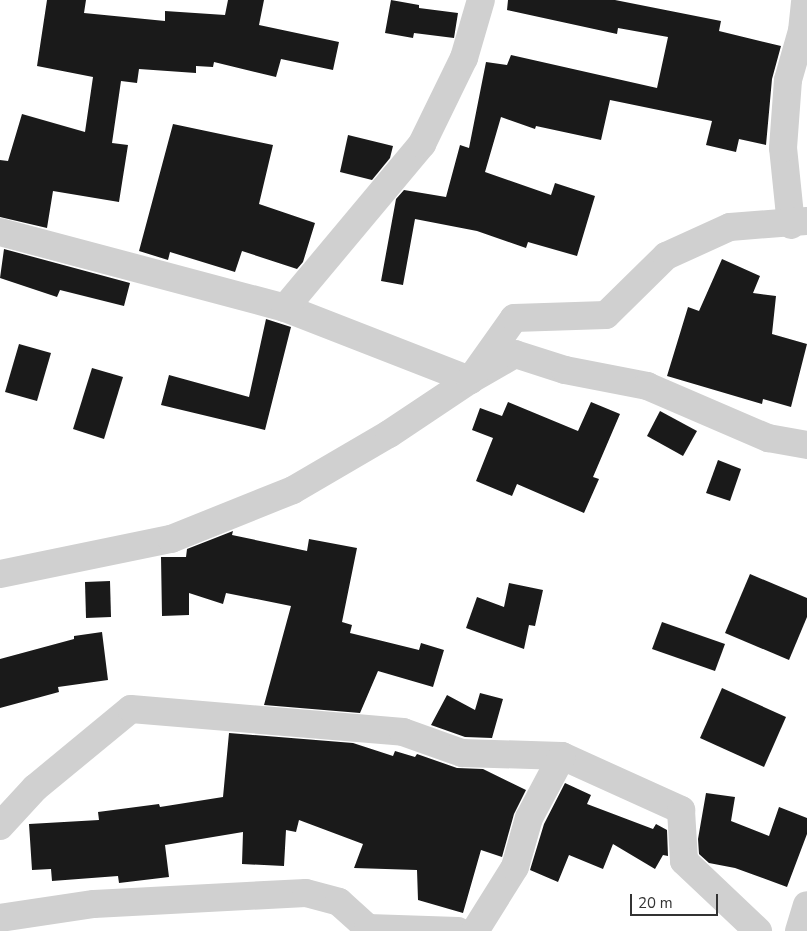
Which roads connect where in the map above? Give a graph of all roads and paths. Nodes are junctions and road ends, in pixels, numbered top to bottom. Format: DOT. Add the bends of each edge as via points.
graph roads {
  1 [pos="481,0"];
  2 [pos="805,0"];
  3 [pos="799,223"];
  4 [pos="0,232"];
  5 [pos="285,308"];
  6 [pos="470,380"];
  7 [pos="807,445"];
  8 [pos="0,574"];
  9 [pos="562,756"];
  10 [pos="0,826"];
  11 [pos="807,905"];
  12 [pos="0,918"];
  13 [pos="367,930"];
  14 [pos="458,931"];
  15 [pos="475,931"];
  16 [pos="758,931"];
  17 [pos="799,931"];
  1 -- 5 [label="street" via="464,58 422,144"];
  2 -- 3 [label="street" via="802,31 788,80 782,148"];
  3 -- 6 [label="street" via="730,227 666,256 606,315 514,318"];
  4 -- 5 [label="street"];
  5 -- 6 [label="street"];
  6 -- 7 [label="street" via="515,354 565,370 647,386 768,438"];
  6 -- 8 [label="street" via="389,434 293,490 171,539"];
  9 -- 10 [label="street" via="462,753 403,732 131,709 35,788"];
  9 -- 15 [label="street" via="529,818 515,867"];
  9 -- 16 [label="street" via="682,810 684,860"];
  11 -- 17 [label="street"];
  12 -- 13 [label="street" via="94,904 306,893 339,902"];
  13 -- 14 [label="street"];
}
